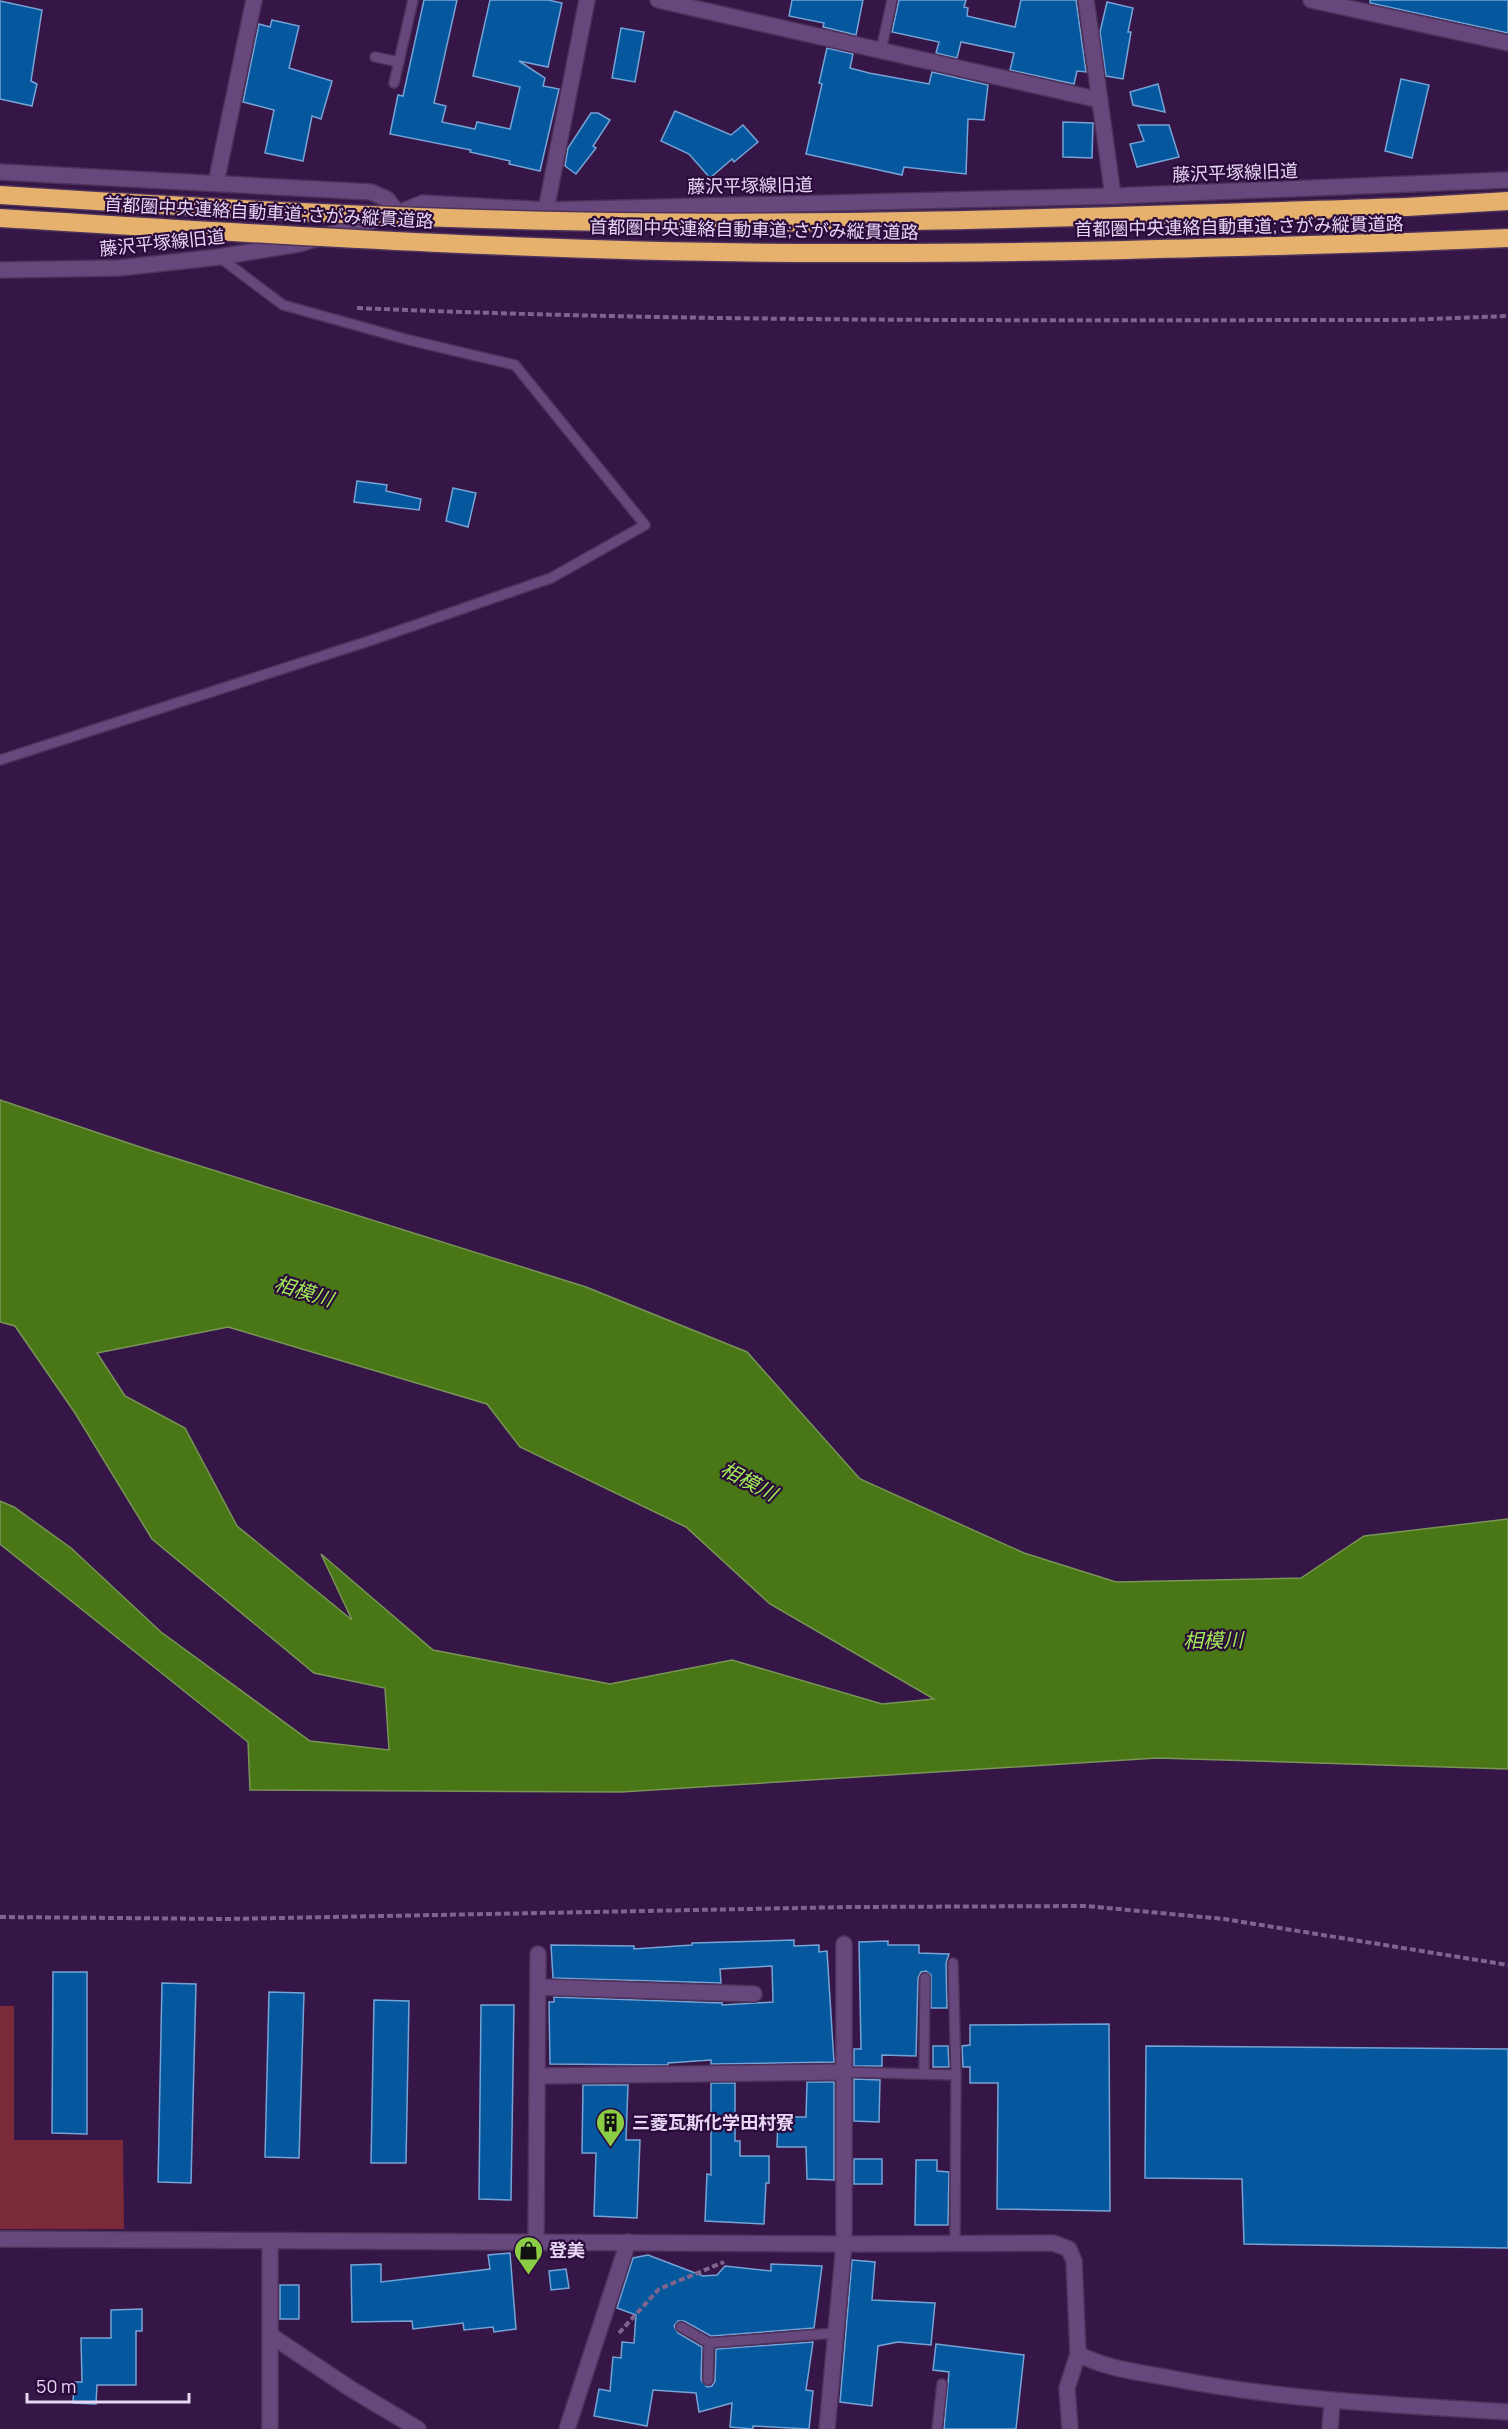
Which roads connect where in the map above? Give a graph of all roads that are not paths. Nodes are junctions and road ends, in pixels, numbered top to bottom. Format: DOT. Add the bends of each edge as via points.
graph roads {
  1 [pos="254,0"];
  2 [pos="413,0"];
  3 [pos="587,0"];
  4 [pos="658,0"];
  5 [pos="892,0"];
  6 [pos="1086,0"];
  7 [pos="1311,0"];
  8 [pos="1508,43"];
  9 [pos="881,50"];
  10 [pos="375,57"];
  11 [pos="399,62"];
  12 [pos="394,82"];
  13 [pos="1100,100"];
  14 [pos="0,172"];
  15 [pos="1508,180"];
  16 [pos="216,183"];
  17 [pos="0,195"];
  18 [pos="1113,196"];
  19 [pos="1508,201"];
  20 [pos="546,210"];
  21 [pos="398,213"];
  22 [pos="0,218"];
  23 [pos="1508,238"];
  24 [pos="219,256"];
  25 [pos="0,270"];
  26 [pos="0,760"];
  27 [pos="844,1944"];
  28 [pos="538,1954"];
  29 [pos="953,1964"];
  30 [pos="925,1978"];
  31 [pos="538,1987"];
  32 [pos="754,1994"];
  33 [pos="843,2072"];
  34 [pos="924,2074"];
  35 [pos="956,2075"];
  36 [pos="538,2076"];
  37 [pos="0,2239"];
  38 [pos="270,2241"];
  39 [pos="536,2241"];
  40 [pos="628,2242"];
  41 [pos="844,2244"];
  42 [pos="955,2244"];
  43 [pos="681,2327"];
  44 [pos="836,2333"];
  45 [pos="270,2335"];
  46 [pos="709,2343"];
  47 [pos="1078,2354"];
  48 [pos="708,2380"];
  49 [pos="942,2384"];
  50 [pos="1332,2401"];
  51 [pos="1508,2412"];
  52 [pos="415,2428"];
  53 [pos="270,2429"];
  54 [pos="567,2429"];
  55 [pos="827,2429"];
  56 [pos="937,2429"];
  57 [pos="1070,2429"];
  58 [pos="1330,2429"];
  1 -- 16 [label="street"];
  2 -- 11 [label="lane"];
  3 -- 20 [label="street"];
  4 -- 9 [label="street"];
  5 -- 9 [label="lane"];
  6 -- 13 [label="street"];
  7 -- 8 [label="street"];
  9 -- 13 [label="street"];
  10 -- 11 [label="lane"];
  11 -- 12 [label="lane"];
  13 -- 18 [label="street"];
  14 -- 16 [label="street"];
  15 -- 18 [label="street, 藤沢平塚線旧道"];
  16 -- 21 [label="street" via="371,192 387,199"];
  17 -- 19 [label="highway, 首都圏中央連絡自動車道;さがみ縦貫道路, bridge" via="198,208 559,221 816,222 1122,216"];
  18 -- 20 [label="street, 藤沢平塚線旧道"];
  20 -- 21 [label="street, 藤沢平塚線旧道" via="423,203"];
  21 -- 24 [label="street, 藤沢平塚線旧道" via="299,244"];
  22 -- 23 [label="highway, 首都圏中央連絡自動車道;さがみ縦貫道路, bridge" via="558,247 826,253 1126,251"];
  24 -- 25 [label="street, 藤沢平塚線旧道" via="119,268"];
  24 -- 26 [label="lane" via="283,305 515,364 645,525 551,578"];
  27 -- 33 [label="street"];
  28 -- 31 [label="street"];
  29 -- 35 [label="lane"];
  30 -- 34 [label="lane"];
  31 -- 32 [label="street"];
  31 -- 36 [label="street"];
  33 -- 34 [label="lane"];
  33 -- 36 [label="street"];
  33 -- 41 [label="street"];
  34 -- 35 [label="lane"];
  35 -- 42 [label="lane"];
  36 -- 39 [label="street"];
  37 -- 38 [label="street"];
  38 -- 39 [label="street"];
  38 -- 45 [label="street"];
  39 -- 40 [label="street"];
  40 -- 41 [label="street"];
  40 -- 54 [label="street"];
  41 -- 42 [label="street"];
  41 -- 44 [label="street"];
  42 -- 47 [label="street" via="1053,2243 1068,2249 1074,2260"];
  43 -- 46 [label="lane"];
  44 -- 46 [label="lane"];
  44 -- 55 [label="street"];
  45 -- 52 [label="street"];
  45 -- 53 [label="street"];
  46 -- 48 [label="lane"];
  47 -- 50 [label="street" via="1098,2364 1207,2385"];
  47 -- 57 [label="street" via="1067,2388"];
  49 -- 56 [label="lane"];
  50 -- 51 [label="street"];
  50 -- 58 [label="street"];
}
